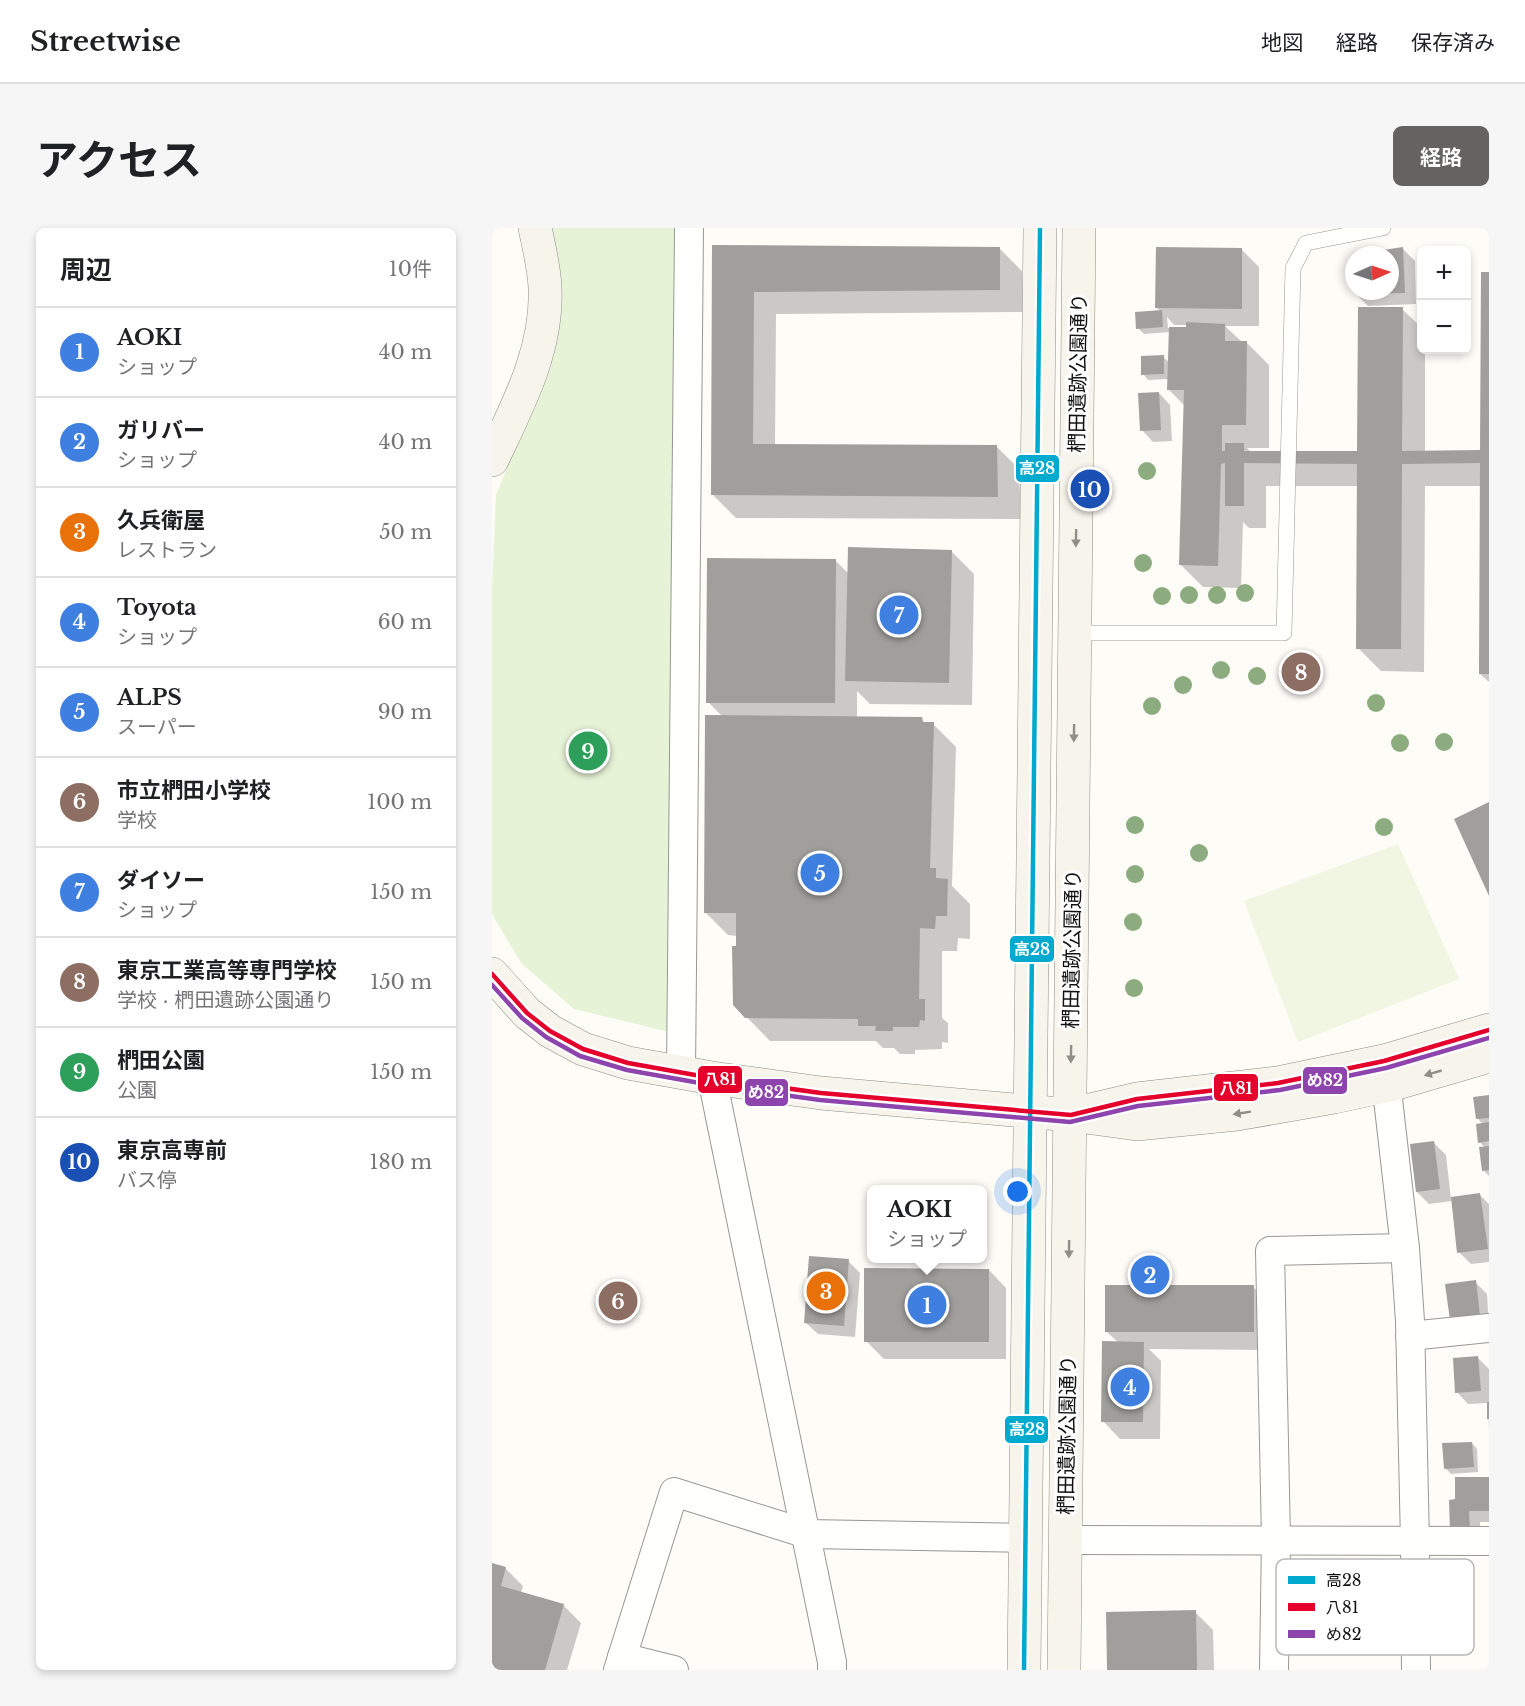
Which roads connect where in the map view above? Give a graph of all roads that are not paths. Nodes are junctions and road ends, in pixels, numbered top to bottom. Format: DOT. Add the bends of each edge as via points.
graph roads {
  1 [pos="535,228"];
  2 [pos="689,228"];
  3 [pos="1040,228"];
  4 [pos="1079,228"];
  5 [pos="1383,228"];
  6 [pos="492,460"];
  7 [pos="1075,633"];
  8 [pos="492,974"];
  9 [pos="1489,1030"];
  10 [pos="1489,1056"];
  11 [pos="1385,1073"];
  12 [pos="697,1076"];
  13 [pos="1031,1113"];
  14 [pos="1071,1115"];
  15 [pos="1405,1248"];
  16 [pos="1489,1328"];
  17 [pos="1410,1336"];
  18 [pos="807,1534"];
  19 [pos="1026,1538"];
  20 [pos="1276,1539"];
  21 [pos="1066,1540"];
  22 [pos="1489,1541"];
  23 [pos="1415,1542"];
  24 [pos="1415,1559"];
  25 [pos="1416,1655"];
  26 [pos="620,1663"];
  27 [pos="674,1670"];
  28 [pos="832,1670"];
  29 [pos="1024,1670"];
  30 [pos="1064,1670"];
  31 [pos="1274,1670"];
  32 [pos="1416,1670"];
  1 -- 6 [label="street" via="545,286 542,333 526,383"];
  2 -- 12 [label="street"];
  3 -- 13 [label="street, 椚田遺跡公園通り"];
  4 -- 7 [label="street, 椚田遺跡公園通り, one-way"];
  5 -- 7 [label="lane" via="1306,243 1293,268 1284,633"];
  7 -- 14 [label="street, 椚田遺跡公園通り, one-way"];
  8 -- 12 [label="street" via="532,1018 583,1049 628,1063"];
  9 -- 11 [label="street"];
  10 -- 11 [label="street, one-way"];
  11 -- 14 [label="street" via="1137,1099"];
  11 -- 15 [label="street"];
  12 -- 13 [label="street" via="821,1093"];
  12 -- 18 [label="street"];
  13 -- 14 [label="street"];
  13 -- 19 [label="street, 椚田遺跡公園通り"];
  14 -- 21 [label="street, 椚田遺跡公園通り, one-way"];
  15 -- 17 [label="street"];
  15 -- 20 [label="street" via="1270,1251"];
  16 -- 17 [label="street"];
  17 -- 23 [label="street"];
  18 -- 19 [label="street"];
  18 -- 26 [label="street" via="674,1492"];
  18 -- 28 [label="street"];
  19 -- 29 [label="street, 椚田遺跡公園通り"];
  20 -- 21 [label="street"];
  20 -- 23 [label="street"];
  20 -- 31 [label="street"];
  21 -- 30 [label="street, 椚田遺跡公園通り"];
  22 -- 23 [label="street"];
  23 -- 24 [label="street"];
  25 -- 32 [label="street"];
  26 -- 27 [label="street"];
}
